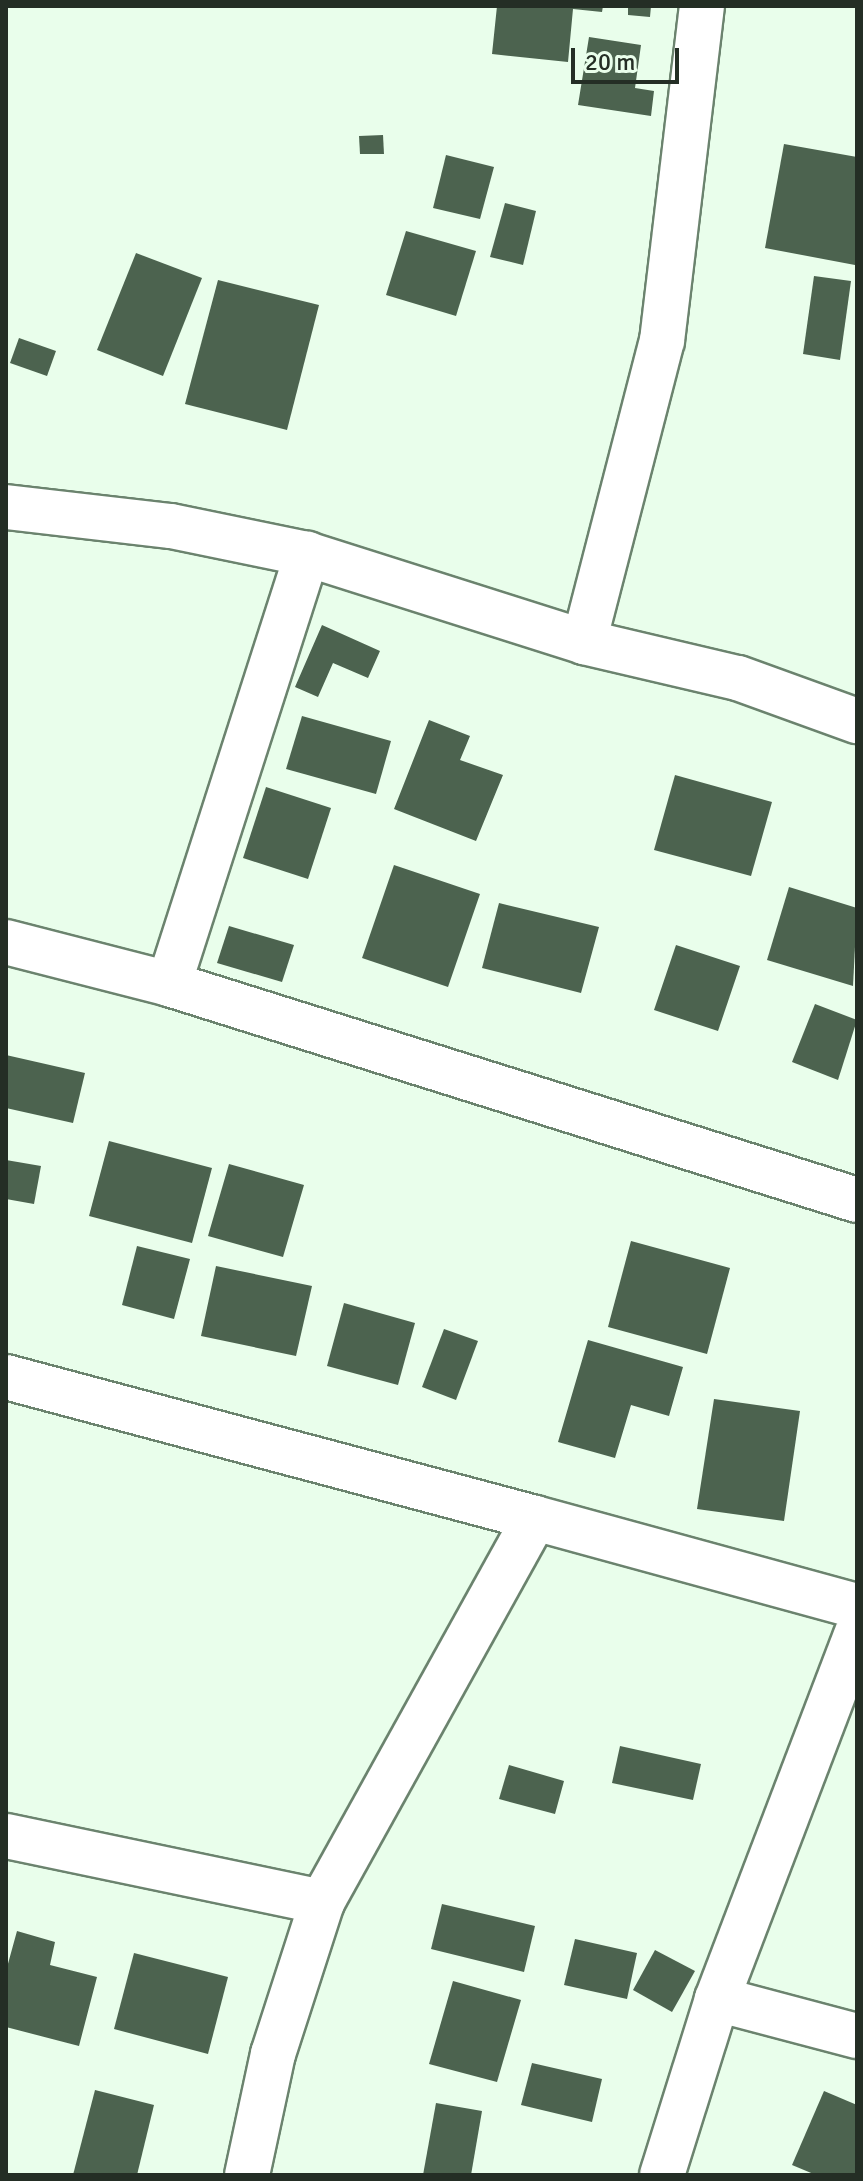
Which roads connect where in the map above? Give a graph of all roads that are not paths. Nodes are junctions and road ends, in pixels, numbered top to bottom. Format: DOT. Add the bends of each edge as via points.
graph roads {
  1 [pos="702,6"];
  2 [pos="6,507"];
  3 [pos="307,554"];
  4 [pos="584,642"];
  5 [pos="857,721"];
  6 [pos="6,942"];
  7 [pos="169,984"];
  8 [pos="857,1200"];
  9 [pos="6,1377"];
  10 [pos="535,1518"];
  11 [pos="857,1606"];
  12 [pos="857,1633"];
  13 [pos="6,1836"];
  14 [pos="322,1902"];
  15 [pos="717,1999"];
  16 [pos="857,2036"];
  17 [pos="247,2175"];
  18 [pos="662,2175"];
  1 -- 4 [label="street" via="662,341"];
  2 -- 3 [label="street" via="171,526"];
  3 -- 4 [label="street"];
  3 -- 7 [label="street"];
  4 -- 5 [label="street" via="738,678"];
  6 -- 7 [label="street"];
  7 -- 8 [label="street"];
  9 -- 10 [label="street"];
  10 -- 11 [label="street"];
  10 -- 14 [label="street"];
  12 -- 15 [label="street"];
  13 -- 14 [label="street"];
  14 -- 17 [label="street" via="273,2054"];
  15 -- 16 [label="street"];
  15 -- 18 [label="street"];
}
